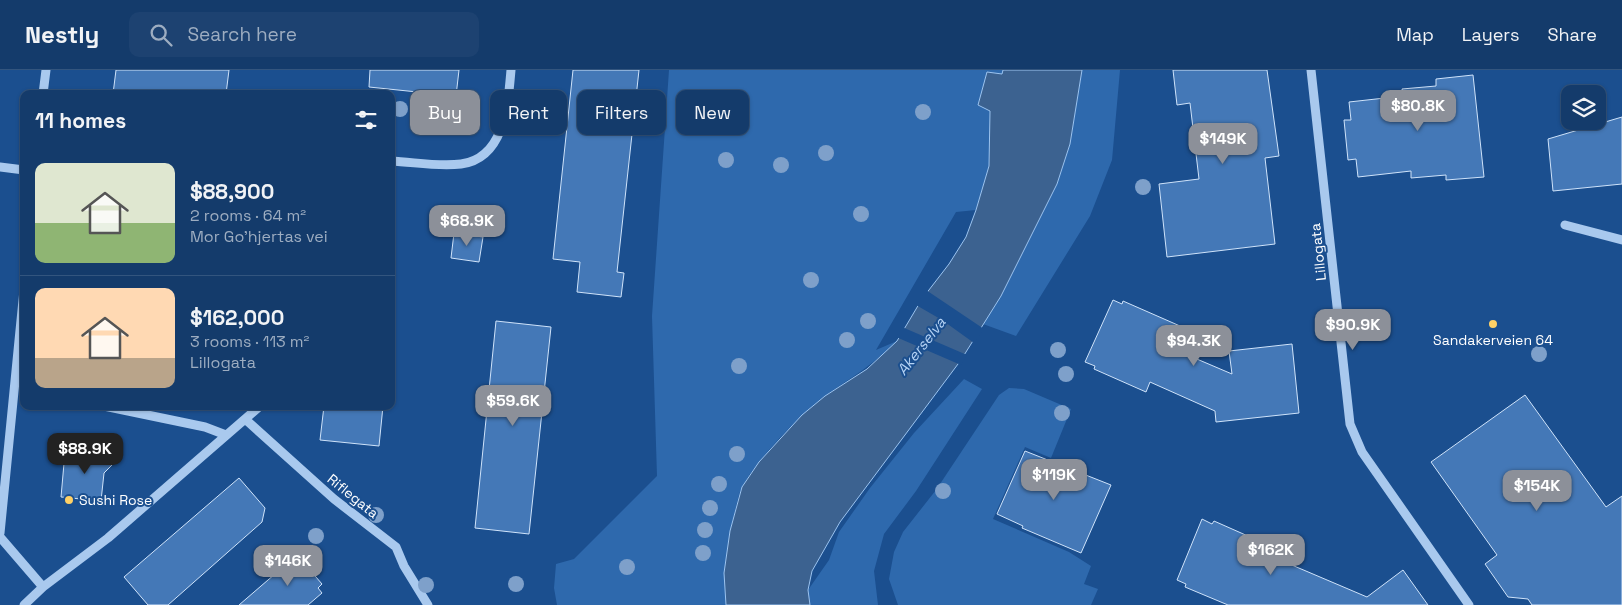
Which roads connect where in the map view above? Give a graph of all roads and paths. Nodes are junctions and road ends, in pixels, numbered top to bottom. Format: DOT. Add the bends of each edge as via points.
graph roads {
  1 [pos="46,70"];
  2 [pos="511,70"];
  3 [pos="1312,70"];
  4 [pos="44,90"];
  5 [pos="395,161"];
  6 [pos="0,167"];
  7 [pos="20,170"];
  8 [pos="1565,225"];
  9 [pos="1622,240"];
  10 [pos="20,331"];
  11 [pos="123,410"];
  12 [pos="255,410"];
  13 [pos="245,419"];
  14 [pos="226,435"];
  15 [pos="0,535"];
  16 [pos="42,587"];
  17 [pos="24,605"];
  18 [pos="428,605"];
  19 [pos="1469,605"];
  1 -- 4 [label="street"];
  2 -- 5 [label="street" via="502,127 487,152 461,164"];
  3 -- 19 [label="street, Lillogata" via="1350,424 1362,452"];
  6 -- 7 [label="street"];
  8 -- 9 [label="street"];
  10 -- 15 [label="street"];
  11 -- 14 [label="street" via="204,427"];
  12 -- 13 [label="street"];
  13 -- 14 [label="street"];
  13 -- 18 [label="street, Riflegata" via="334,499 396,547"];
  14 -- 16 [label="street" via="108,538"];
  15 -- 16 [label="street"];
  16 -- 17 [label="street"];
}
